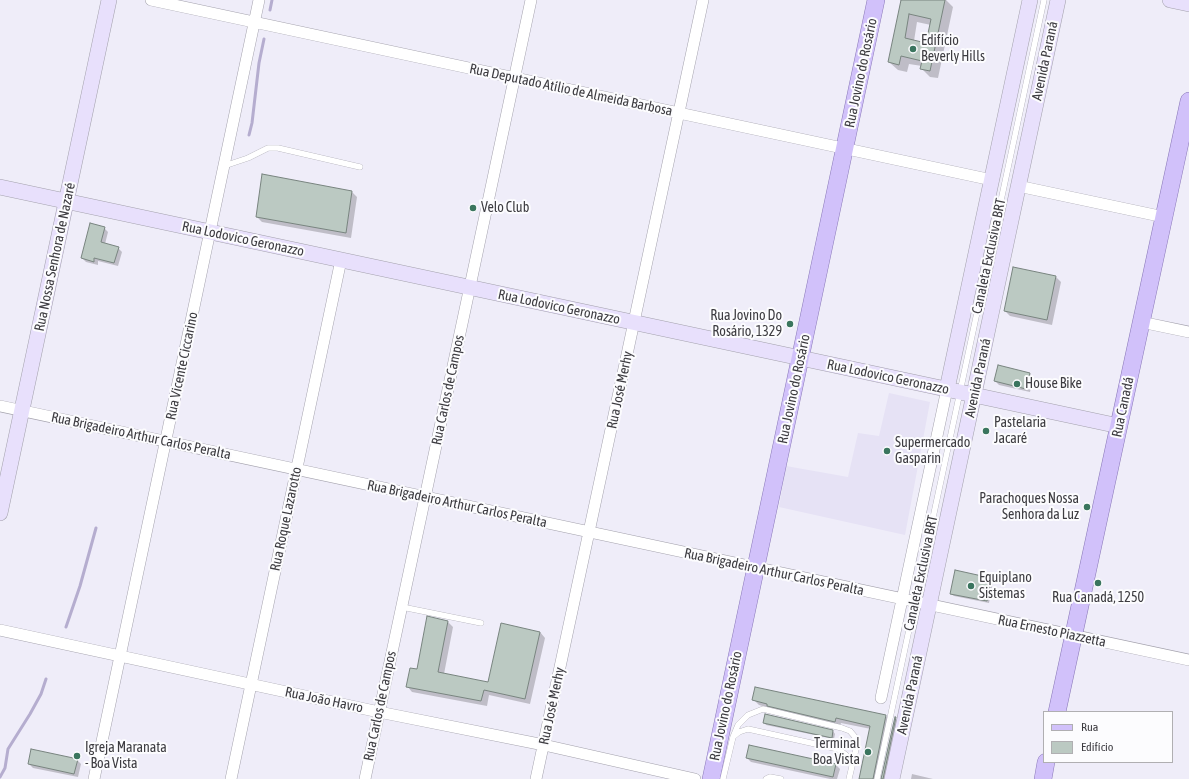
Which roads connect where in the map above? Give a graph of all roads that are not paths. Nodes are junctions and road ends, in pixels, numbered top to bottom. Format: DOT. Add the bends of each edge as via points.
graph roads {
  1 [pos="109,0"];
  2 [pos="151,0"];
  3 [pos="259,0"];
  4 [pos="531,0"];
  5 [pos="703,0"];
  6 [pos="876,0"];
  7 [pos="1030,0"];
  8 [pos="1044,0"];
  9 [pos="1058,0"];
  10 [pos="1170,0"];
  11 [pos="1189,4"];
  12 [pos="254,22"];
  13 [pos="514,78"];
  14 [pos="1189,101"];
  15 [pos="679,113"];
  16 [pos="845,148"];
  17 [pos="224,166"];
  18 [pos="360,167"];
  19 [pos="992,180"];
  20 [pos="1018,186"];
  21 [pos="0,187"];
  22 [pos="66,201"];
  23 [pos="1164,217"];
  24 [pos="210,232"];
  25 [pos="341,260"];
  26 [pos="470,288"];
  27 [pos="634,322"];
  28 [pos="1141,322"];
  29 [pos="1189,332"];
  30 [pos="800,358"];
  31 [pos="960,392"];
  32 [pos="0,406"];
  33 [pos="22,411"];
  34 [pos="1119,426"];
  35 [pos="166,442"];
  36 [pos="296,470"];
  37 [pos="425,497"];
  38 [pos="0,513"];
  39 [pos="589,532"];
  40 [pos="756,568"];
  41 [pos="902,599"];
  42 [pos="922,603"];
  43 [pos="402,607"];
  44 [pos="481,623"];
  45 [pos="0,630"];
  46 [pos="1074,636"];
  47 [pos="120,656"];
  48 [pos="1189,660"];
  49 [pos="251,684"];
  50 [pos="881,698"];
  51 [pos="1057,711"];
  52 [pos="379,712"];
  53 [pos="733,737"];
  54 [pos="544,745"];
  55 [pos="1046,763"];
  56 [pos="852,765"];
  57 [pos="94,779"];
  58 [pos="231,779"];
  59 [pos="365,779"];
  60 [pos="536,779"];
  61 [pos="695,779"];
  62 [pos="711,779"];
  63 [pos="723,779"];
  64 [pos="766,779"];
  65 [pos="781,779"];
  66 [pos="849,779"];
  67 [pos="877,779"];
  68 [pos="892,779"];
  69 [pos="1043,779"];
  1 -- 22 [label="street, Rua Nossa Senhora de Nazaré"];
  2 -- 12 [label="street, Rua Deputado Atílio de Almeida Barbosa"];
  3 -- 12 [label="street, Rua Vicente Ciccarino"];
  4 -- 13 [label="street, Rua Carlos de Campos"];
  5 -- 15 [label="street, Rua José Merhy"];
  6 -- 16 [label="main road, Rua Jovino do Rosário"];
  7 -- 19 [label="street, Avenida Paraná"];
  8 -- 31 [label="lane, Canaleta Exclusiva BRT"];
  9 -- 20 [label="street, Avenida Paraná"];
  10 -- 11 [label="street"];
  12 -- 13 [label="street, Rua Deputado Atílio de Almeida Barbosa"];
  12 -- 17 [label="street, Rua Vicente Ciccarino"];
  13 -- 15 [label="street, Rua Deputado Atílio de Almeida Barbosa"];
  13 -- 26 [label="street, Rua Carlos de Campos"];
  14 -- 23 [label="main road, Rua Canadá"];
  15 -- 16 [label="street, Rua Deputado Atílio de Almeida Barbosa"];
  15 -- 27 [label="street, Rua José Merhy"];
  16 -- 19 [label="street, Rua Deputado Atílio de Almeida Barbosa"];
  16 -- 30 [label="main road, Rua Jovino do Rosário"];
  17 -- 18 [label="lane" via="268,148 278,148"];
  17 -- 24 [label="street, Rua Vicente Ciccarino"];
  19 -- 31 [label="street, Avenida Paraná"];
  20 -- 23 [label="street"];
  20 -- 31 [label="street, Avenida Paraná"];
  21 -- 22 [label="street, Rua Lodovico Geronazzo"];
  22 -- 24 [label="street, Rua Lodovico Geronazzo"];
  22 -- 33 [label="street, Rua Nossa Senhora de Nazaré"];
  23 -- 28 [label="main road, Rua Canadá"];
  24 -- 25 [label="street, Rua Lodovico Geronazzo"];
  24 -- 35 [label="street, Rua Vicente Ciccarino"];
  25 -- 26 [label="street, Rua Lodovico Geronazzo"];
  25 -- 36 [label="street, Rua Roque Lazarotto"];
  26 -- 27 [label="street, Rua Lodovico Geronazzo"];
  26 -- 37 [label="street, Rua Carlos de Campos"];
  27 -- 30 [label="street, Rua Lodovico Geronazzo"];
  27 -- 39 [label="street, Rua José Merhy"];
  28 -- 29 [label="street"];
  28 -- 34 [label="main road, Rua Canadá"];
  30 -- 31 [label="street, Rua Lodovico Geronazzo"];
  30 -- 40 [label="main road, Rua Jovino do Rosário"];
  31 -- 34 [label="street, Rua Lodovico Geronazzo"];
  31 -- 41 [label="street, Avenida Paraná"];
  31 -- 42 [label="street, Avenida Paraná"];
  32 -- 33 [label="street, Rua Brigadeiro Arthur Carlos Peralta"];
  33 -- 35 [label="street, Rua Brigadeiro Arthur Carlos Peralta"];
  33 -- 38 [label="street, Rua Nossa Senhora de Nazaré"];
  34 -- 46 [label="main road, Rua Canadá"];
  35 -- 36 [label="street, Rua Brigadeiro Arthur Carlos Peralta"];
  35 -- 47 [label="street, Rua Vicente Ciccarino"];
  36 -- 37 [label="street, Rua Brigadeiro Arthur Carlos Peralta"];
  36 -- 49 [label="street, Rua Roque Lazarotto"];
  37 -- 39 [label="street, Rua Brigadeiro Arthur Carlos Peralta"];
  37 -- 43 [label="street, Rua Carlos de Campos"];
  39 -- 40 [label="street, Rua Brigadeiro Arthur Carlos Peralta"];
  39 -- 54 [label="street, Rua José Merhy"];
  40 -- 41 [label="street, Rua Brigadeiro Arthur Carlos Peralta"];
  40 -- 62 [label="main road, Rua Jovino do Rosário"];
  41 -- 42 [label="street, Rua Brigadeiro Arthur Carlos Peralta"];
  41 -- 50 [label="street, Avenida Paraná"];
  42 -- 46 [label="street, Rua Ernesto Piazzetta"];
  42 -- 67 [label="lane, Canaleta Exclusiva BRT" via="889,723"];
  42 -- 68 [label="street, Avenida Paraná"];
  43 -- 44 [label="lane"];
  43 -- 52 [label="street, Rua Carlos de Campos"];
  45 -- 47 [label="street, Rua João Havro"];
  46 -- 48 [label="street, Rua Ernesto Piazzetta"];
  46 -- 51 [label="main road, Rua Canadá"];
  47 -- 49 [label="street, Rua João Havro"];
  47 -- 57 [label="street, Rua Vicente Ciccarino"];
  49 -- 52 [label="street, Rua João Havro"];
  49 -- 58 [label="street, Rua Roque Lazarotto"];
  52 -- 54 [label="street, Rua João Havro"];
  52 -- 59 [label="street, Rua Carlos de Campos"];
  53 -- 56 [label="lane" via="748,729 838,748"];
  53 -- 56 [label="lane" via="738,724 748,714 762,709 801,718 850,732 855,737 857,745"];
  53 -- 63 [label="lane"];
  54 -- 60 [label="street, Rua José Merhy"];
  54 -- 61 [label="street, Rua João Havro"];
  55 -- 69 [label="main road"];
  56 -- 66 [label="lane"];
  64 -- 65 [label="lane"];
}
